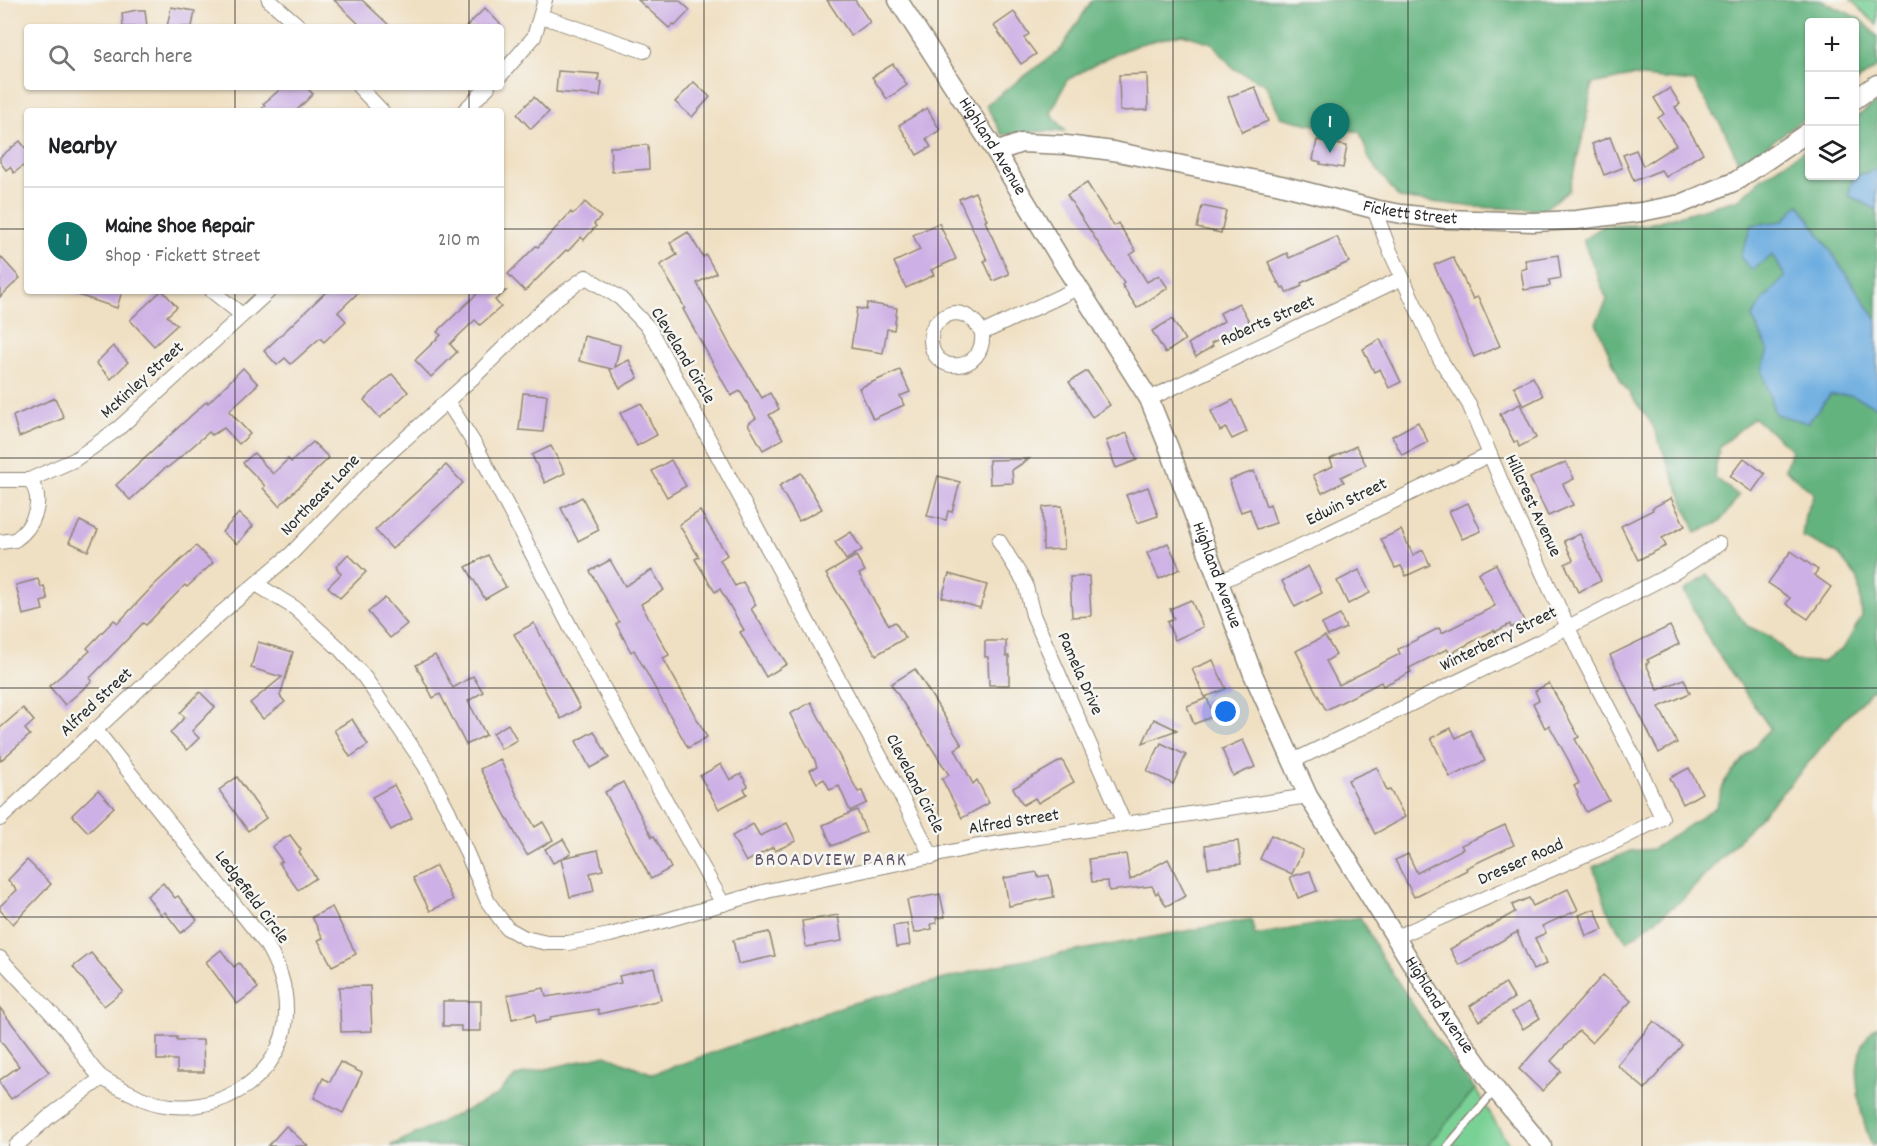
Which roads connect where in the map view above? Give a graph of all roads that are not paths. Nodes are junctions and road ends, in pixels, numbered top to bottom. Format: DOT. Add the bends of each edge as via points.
graph roads {
  1 [pos="269,0"];
  2 [pos="545,0"];
  3 [pos="898,0"];
  4 [pos="541,16"];
  5 [pos="297,24"];
  6 [pos="644,51"];
  7 [pos="504,72"];
  8 [pos="1877,84"];
  9 [pos="361,90"];
  10 [pos="485,90"];
  11 [pos="1859,97"];
  12 [pos="379,108"];
  13 [pos="467,108"];
  14 [pos="1805,134"];
  15 [pos="996,152"];
  16 [pos="1374,209"];
  17 [pos="1402,278"];
  18 [pos="1078,288"];
  19 [pos="216,294"];
  20 [pos="266,294"];
  21 [pos="242,315"];
  22 [pos="982,333"];
  23 [pos="1149,399"];
  24 [pos="447,401"];
  25 [pos="1489,455"];
  26 [pos="0,480"];
  27 [pos="28,480"];
  28 [pos="999,541"];
  29 [pos="0,542"];
  30 [pos="1719,544"];
  31 [pos="1219,582"];
  32 [pos="256,584"];
  33 [pos="220,614"];
  34 [pos="1569,626"];
  35 [pos="95,729"];
  36 [pos="1291,762"];
  37 [pos="1308,796"];
  38 [pos="1662,818"];
  39 [pos="0,819"];
  40 [pos="1124,823"];
  41 [pos="932,857"];
  42 [pos="723,904"];
  43 [pos="1394,938"];
  44 [pos="0,958"];
  45 [pos="102,1078"];
  46 [pos="1496,1089"];
  47 [pos="16,1146"];
  48 [pos="1448,1146"];
  49 [pos="1542,1146"];
  1 -- 5 [label="street"];
  2 -- 4 [label="street"];
  3 -- 15 [label="street, Highland Avenue"];
  4 -- 6 [label="street"];
  4 -- 7 [label="street" via="534,37"];
  8 -- 11 [label="street"];
  9 -- 12 [label="street"];
  10 -- 13 [label="street"];
  14 -- 16 [label="street, Fickett Street" via="1736,182 1661,209 1533,222 1446,219"];
  15 -- 16 [label="street, Fickett Street" via="1021,143 1113,151 1281,185"];
  15 -- 18 [label="street, Highland Avenue"];
  16 -- 17 [label="street, Hillcrest Avenue"];
  17 -- 23 [label="street, Roberts Street"];
  17 -- 25 [label="street, Hillcrest Avenue" via="1440,359 1469,404"];
  18 -- 22 [label="street"];
  18 -- 23 [label="street, Highland Avenue"];
  19 -- 21 [label="street"];
  20 -- 21 [label="street, McKinley Street"];
  21 -- 27 [label="street, McKinley Street" via="120,427 74,460"];
  23 -- 31 [label="street, Highland Avenue"];
  24 -- 32 [label="street, Northeast Lane"];
  24 -- 41 [label="street, Cleveland Circle" via="558,297 586,277 621,298 659,345"];
  24 -- 42 [label="street" via="477,448 577,640"];
  25 -- 31 [label="street, Edwin Street"];
  25 -- 34 [label="street, Hillcrest Avenue"];
  26 -- 27 [label="street, McKinley Street"];
  27 -- 29 [label="street" via="37,497 33,519 15,540"];
  28 -- 40 [label="street, Pamela Drive" via="1025,583 1033,615"];
  30 -- 34 [label="street, Winterberry Street" via="1676,572"];
  31 -- 36 [label="street, Highland Avenue"];
  32 -- 33 [label="street, Northeast Lane"];
  32 -- 42 [label="street, Alfred Street" via="295,609 340,649 365,678 425,766 488,902 507,928 546,943 568,943"];
  33 -- 35 [label="street, Alfred Street"];
  34 -- 36 [label="street, Winterberry Street"];
  34 -- 38 [label="street, Hillcrest Avenue"];
  35 -- 39 [label="street, Alfred Street"];
  35 -- 45 [label="street, Ledgefield Circle" via="266,944 282,976 286,1011 271,1059 261,1074 229,1097 208,1104 164,1104 143,1099"];
  36 -- 37 [label="street, Highland Avenue"];
  37 -- 40 [label="street, Alfred Street"];
  37 -- 43 [label="street, Highland Avenue"];
  38 -- 43 [label="street, Dresser Road"];
  40 -- 41 [label="street, Alfred Street"];
  41 -- 42 [label="street, Alfred Street" via="767,891"];
  43 -- 46 [label="street, Highland Avenue"];
  44 -- 45 [label="street, Ledgefield Circle" via="69,1034"];
  45 -- 47 [label="street"];
  46 -- 48 [label="lane"];
  46 -- 49 [label="street, Highland Avenue"];
}
